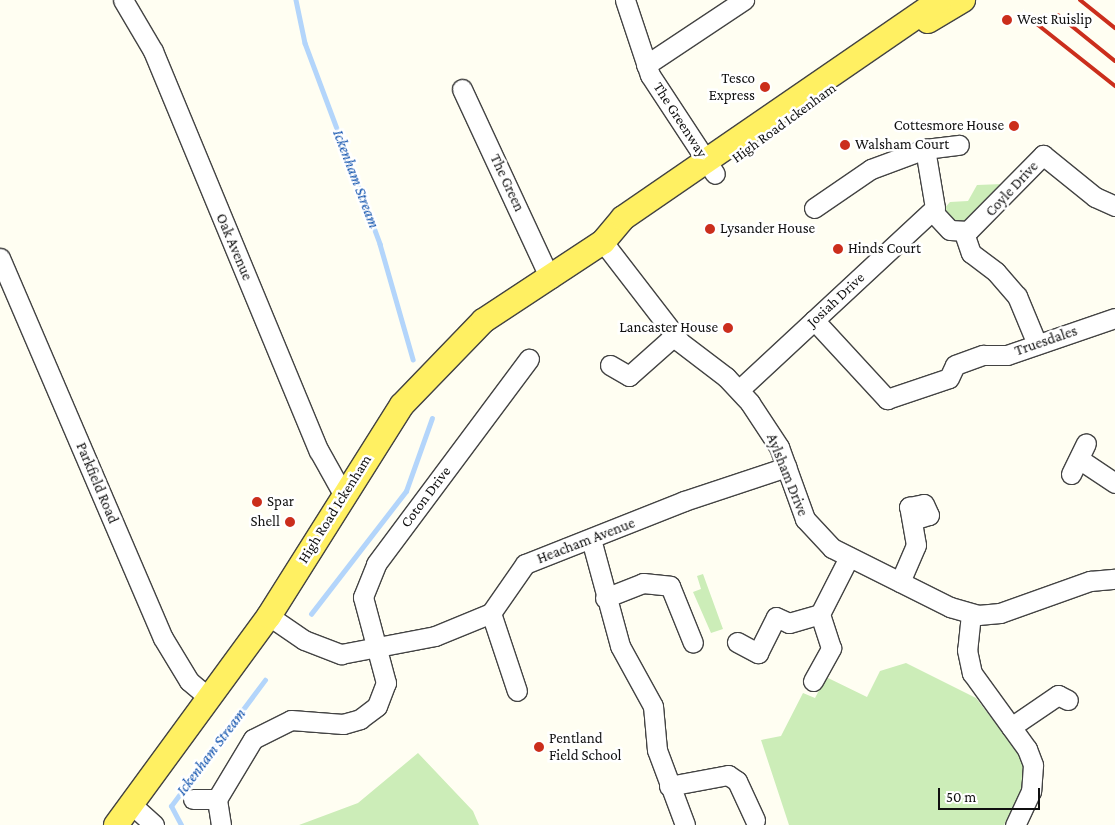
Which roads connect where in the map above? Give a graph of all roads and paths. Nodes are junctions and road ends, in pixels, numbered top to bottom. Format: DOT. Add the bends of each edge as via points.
graph roads {
  1 [pos="123,0"];
  2 [pos="625,0"];
  3 [pos="744,0"];
  4 [pos="940,0"];
  5 [pos="963,0"];
  6 [pos="646,65"];
  7 [pos="462,89"];
  8 [pos="959,145"];
  9 [pos="925,149"];
  10 [pos="711,168"];
  11 [pos="1115,206"];
  12 [pos="814,208"];
  13 [pos="932,211"];
  14 [pos="964,233"];
  15 [pos="603,242"];
  16 [pos="0,258"];
  17 [pos="550,278"];
  18 [pos="1115,318"];
  19 [pos="814,320"];
  20 [pos="674,336"];
  21 [pos="1037,344"];
  22 [pos="529,360"];
  23 [pos="610,365"];
  24 [pos="740,390"];
  25 [pos="1079,459"];
  26 [pos="786,467"];
  27 [pos="1115,482"];
  28 [pos="343,494"];
  29 [pos="913,520"];
  30 [pos="591,540"];
  31 [pos="849,557"];
  32 [pos="1115,579"];
  33 [pos="900,582"];
  34 [pos="605,598"];
  35 [pos="491,613"];
  36 [pos="820,614"];
  37 [pos="971,614"];
  38 [pos="269,616"];
  39 [pos="736,642"];
  40 [pos="693,644"];
  41 [pos="375,648"];
  42 [pos="813,681"];
  43 [pos="517,691"];
  44 [pos="209,698"];
  45 [pos="1068,700"];
  46 [pos="1010,727"];
  47 [pos="669,786"];
  48 [pos="193,799"];
  49 [pos="217,799"];
  50 [pos="131,804"];
  51 [pos="756,820"];
  52 [pos="116,825"];
  53 [pos="154,825"];
  54 [pos="221,825"];
  55 [pos="685,825"];
  56 [pos="1015,825"];
  1 -- 28 [label="street, Oak Avenue" via="153,52 319,451"];
  2 -- 6 [label="street, The Greenway"];
  3 -- 6 [label="street, The Greenway"];
  4 -- 10 [label="main road, High Road Ickenham"];
  5 -- 10 [label="main road, High Road Ickenham"];
  6 -- 10 [label="street, The Greenway"];
  7 -- 17 [label="street, The Green"];
  8 -- 9 [label="street"];
  9 -- 12 [label="street" via="871,169"];
  9 -- 13 [label="street"];
  10 -- 15 [label="main road, High Road Ickenham" via="623,218"];
  11 -- 14 [label="street, Coyle Drive" via="1095,197 1043,155 985,218"];
  13 -- 14 [label="street" via="950,230"];
  13 -- 19 [label="street, Josiah Drive"];
  14 -- 21 [label="street" via="971,253 996,272 1021,302"];
  15 -- 17 [label="main road, High Road Ickenham"];
  15 -- 20 [label="street, Aylsham Drive"];
  16 -- 44 [label="street, Parkfield Road" via="163,638 189,681"];
  17 -- 28 [label="main road, High Road Ickenham" via="483,321 402,405"];
  18 -- 21 [label="street, Truesdales"];
  19 -- 21 [label="street, Truesdales" via="887,399 950,378 955,365"];
  19 -- 24 [label="street, Josiah Drive"];
  20 -- 23 [label="street" via="629,376"];
  20 -- 24 [label="street, Aylsham Drive"];
  22 -- 41 [label="street, Coton Drive" via="376,564 363,597"];
  24 -- 26 [label="street, Aylsham Drive" via="773,436"];
  25 -- 27 [label="street"];
  26 -- 30 [label="street, Heacham Avenue" via="684,501"];
  26 -- 31 [label="street, Aylsham Drive" via="810,528"];
  28 -- 38 [label="main road, High Road Ickenham"];
  29 -- 33 [label="street" via="916,545"];
  30 -- 34 [label="street"];
  30 -- 35 [label="street, Heacham Avenue" via="525,564"];
  31 -- 33 [label="street, Aylsham Drive"];
  31 -- 36 [label="street"];
  32 -- 37 [label="street, Aylsham Drive" via="1090,582 1000,613"];
  33 -- 37 [label="street, Aylsham Drive"];
  34 -- 40 [label="street" via="643,583 670,586"];
  34 -- 47 [label="street" via="620,646 653,706 658,750"];
  35 -- 41 [label="street" via="435,636"];
  35 -- 43 [label="street"];
  36 -- 39 [label="street" via="789,623 776,617 758,653"];
  36 -- 42 [label="street" via="831,648"];
  37 -- 46 [label="street" via="969,666"];
  38 -- 41 [label="street" via="304,640 341,654"];
  38 -- 44 [label="main road, High Road Ickenham"];
  41 -- 49 [label="street, Coton Drive" via="386,683 377,706 360,719 343,724 292,720 253,739"];
  44 -- 50 [label="main road, High Road Ickenham"];
  45 -- 46 [label="street" via="1058,695"];
  46 -- 56 [label="street" via="1031,757 1034,774"];
  47 -- 51 [label="street" via="728,775 738,781"];
  47 -- 55 [label="street"];
  48 -- 49 [label="street"];
  49 -- 54 [label="street"];
  50 -- 52 [label="main road, High Road Ickenham"];
  50 -- 53 [label="street"];
}
